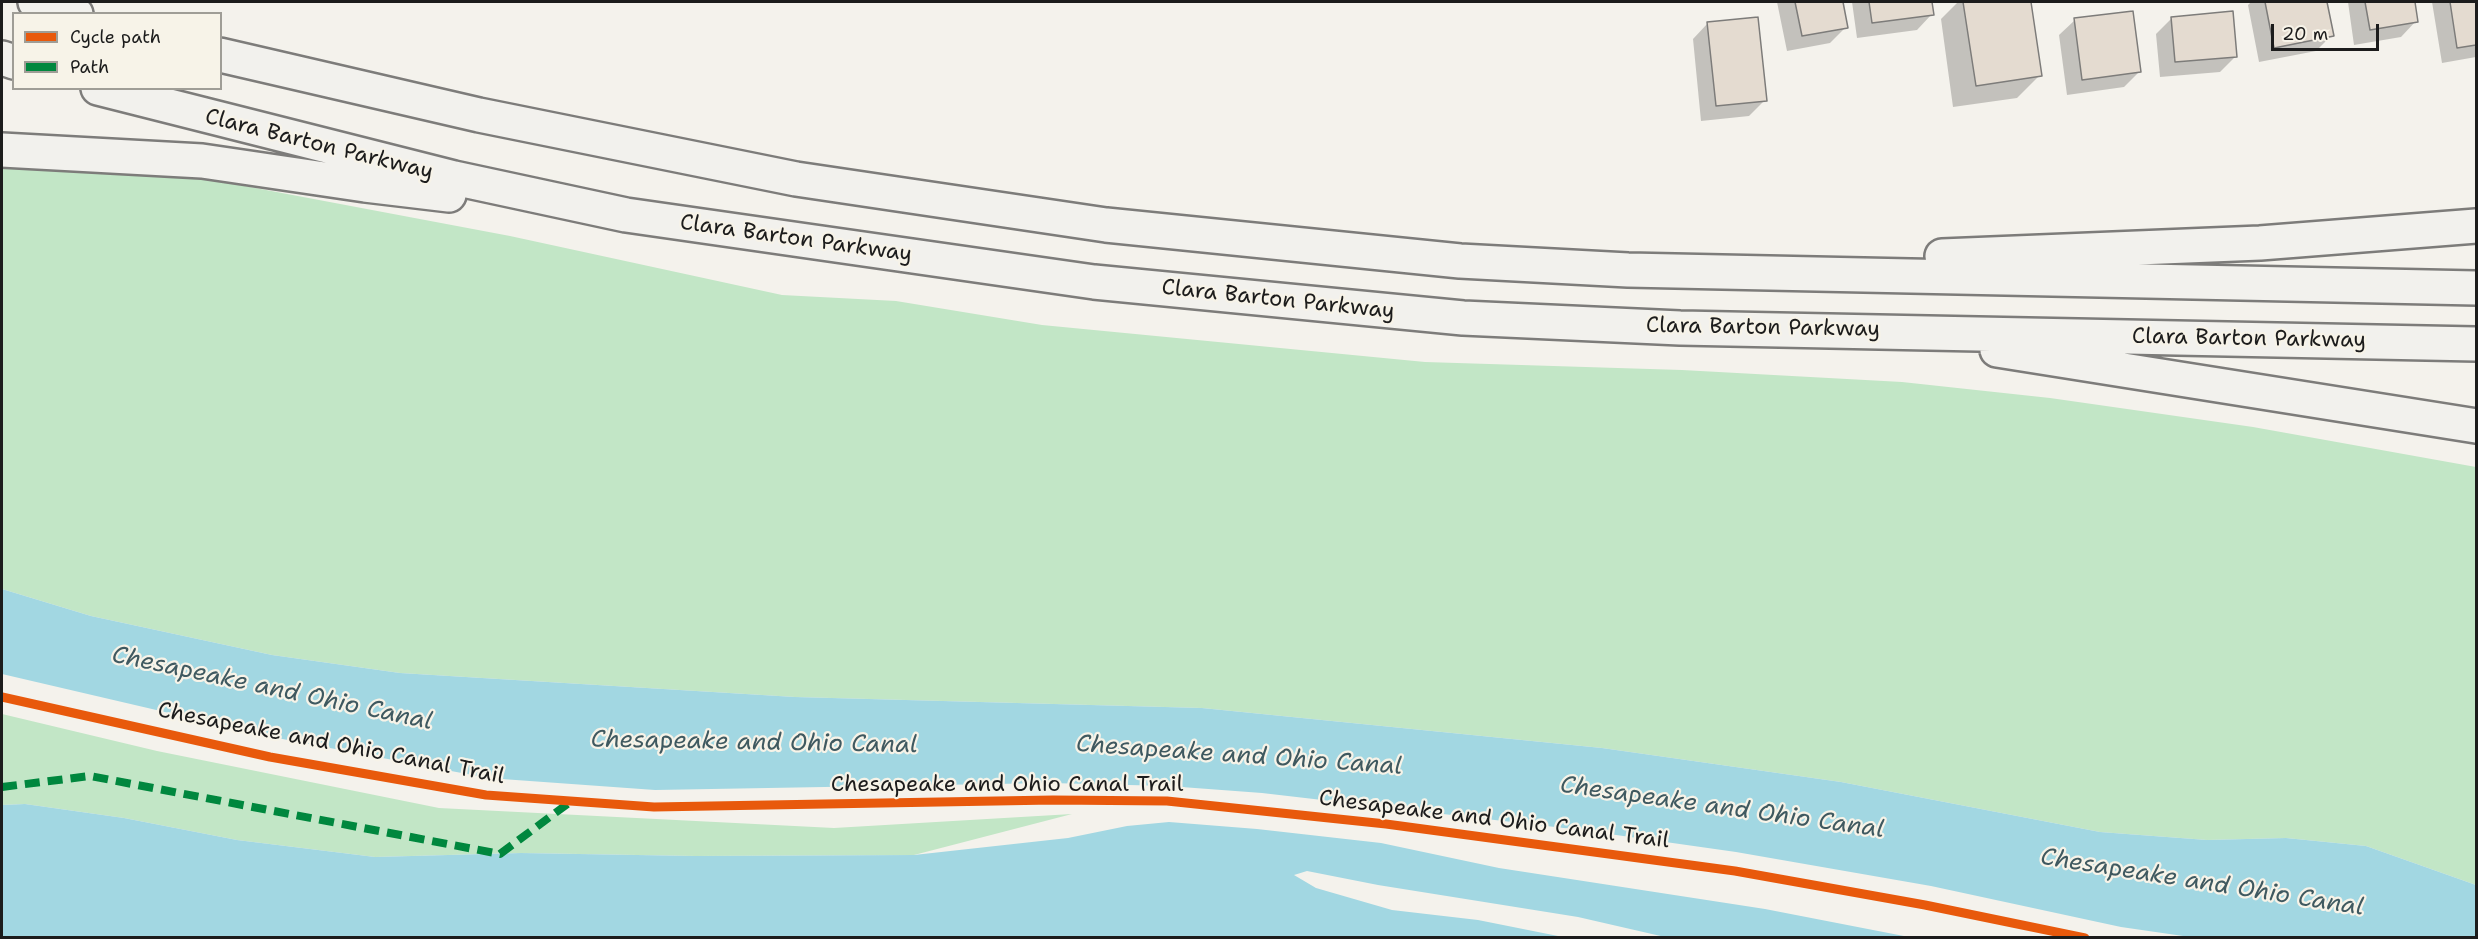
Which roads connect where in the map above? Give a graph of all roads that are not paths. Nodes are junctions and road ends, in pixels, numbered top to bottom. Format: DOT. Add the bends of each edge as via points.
graph roads {
  1 [pos="35,2"];
  2 [pos="69,12"];
  3 [pos="222,55"];
  4 [pos="106,90"];
  5 [pos="2,150"];
  6 [pos="626,215"];
  7 [pos="2476,226"];
  8 [pos="1628,270"];
  9 [pos="2476,288"];
  10 [pos="1874,330"];
  11 [pos="2476,344"];
  12 [pos="2476,426"];
  1 -- 2 [label="main road"];
  3 -- 8 [label="main road" via="479,115 808,180 1106,225 1460,261"];
  4 -- 6 [label="main road, Clara Barton Parkway" via="454,178"];
  5 -- 6 [label="main road" via="202,161 365,185"];
  6 -- 10 [label="main road, Clara Barton Parkway" via="1094,282 1463,318 1680,328"];
  7 -- 8 [label="main road" via="2260,243"];
  8 -- 9 [label="main road"];
  10 -- 11 [label="main road, Clara Barton Parkway"];
  10 -- 12 [label="main road"];
}
